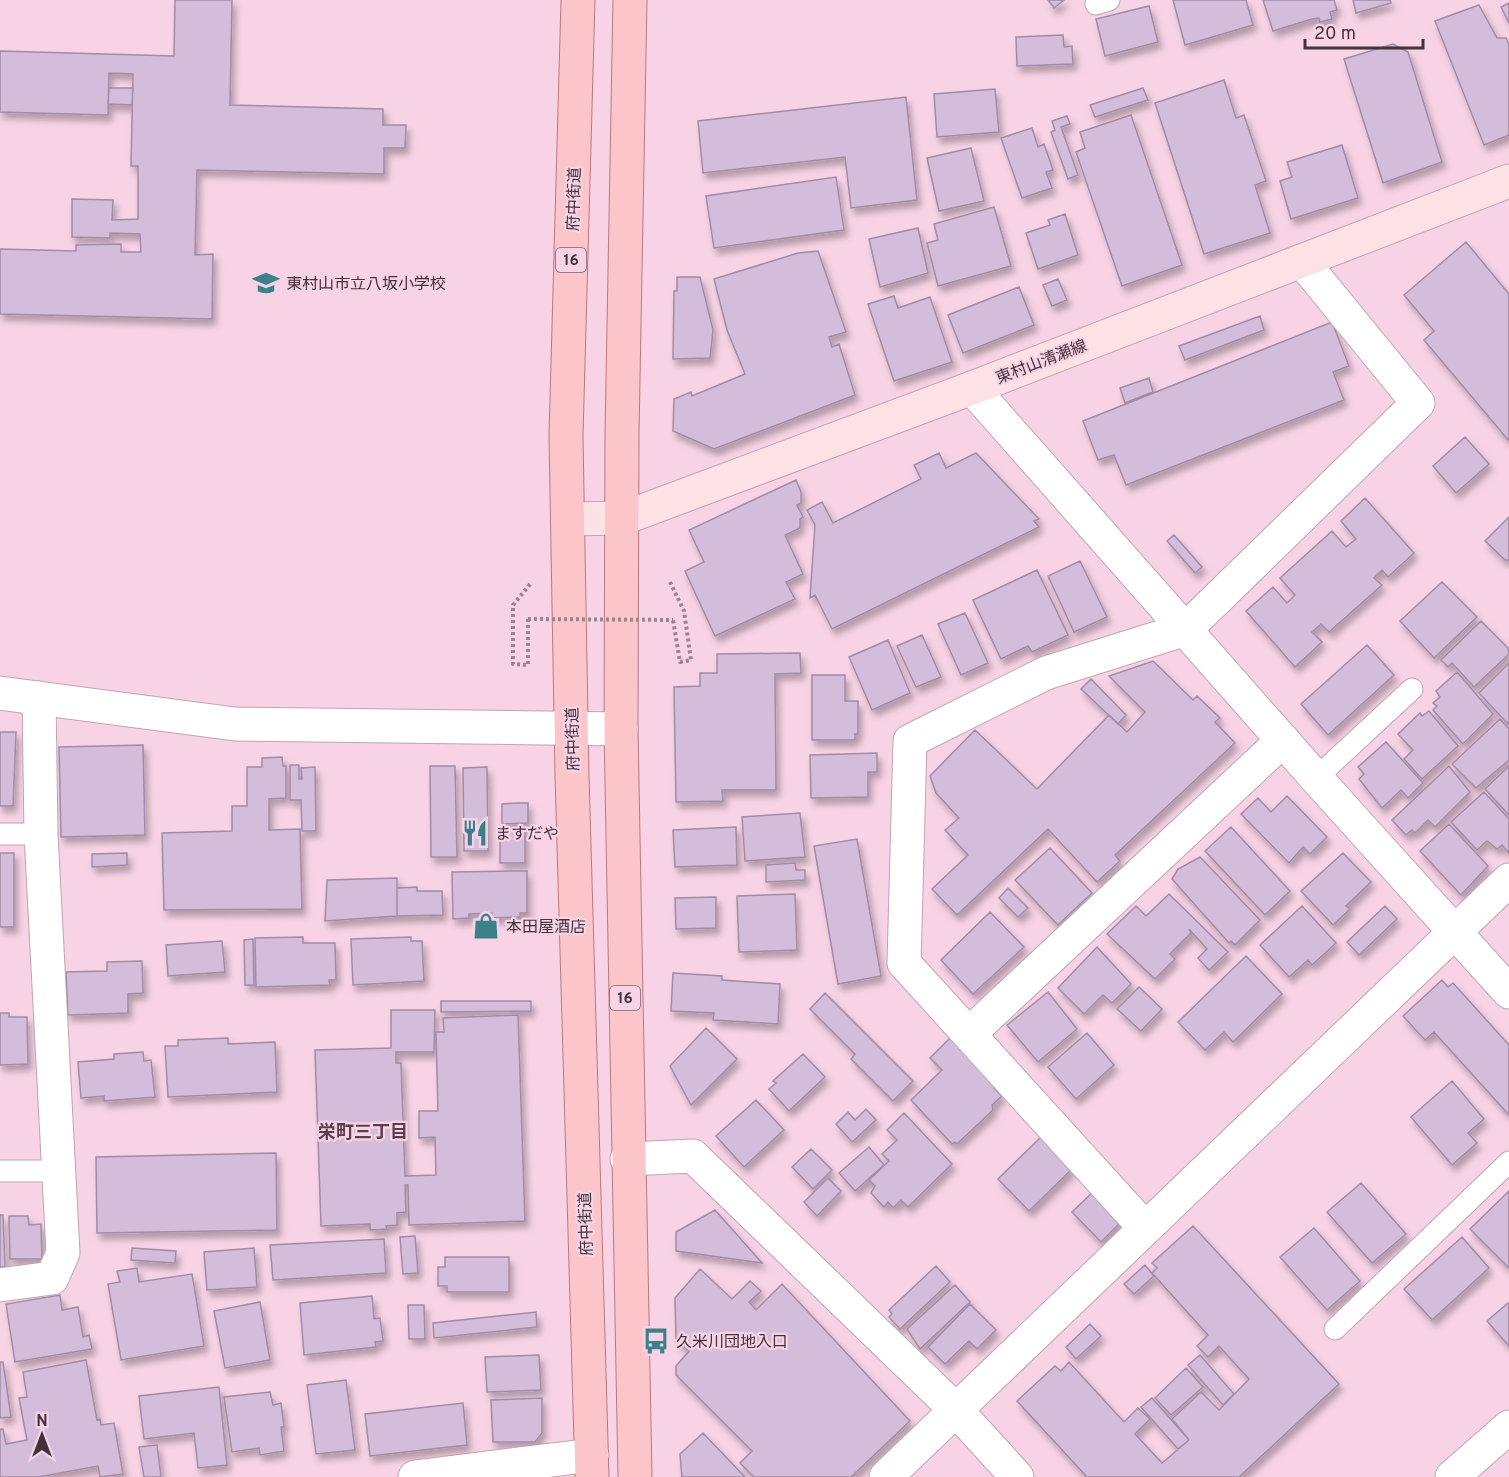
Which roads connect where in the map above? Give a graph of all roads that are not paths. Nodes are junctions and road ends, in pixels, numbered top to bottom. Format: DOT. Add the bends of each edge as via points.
graph roads {
  1 [pos="578,0"];
  2 [pos="630,0"];
  3 [pos="1096,0"];
  4 [pos="1109,0"];
  5 [pos="1509,180"];
  6 [pos="1302,261"];
  7 [pos="972,388"];
  8 [pos="624,518"];
  9 [pos="567,519"];
  10 [pos="1186,629"];
  11 [pos="1412,689"];
  12 [pos="0,693"];
  13 [pos="39,698"];
  14 [pos="621,729"];
  15 [pos="572,730"];
  16 [pos="1283,740"];
  17 [pos="1316,778"];
  18 [pos="0,834"];
  19 [pos="41,834"];
  20 [pos="1509,880"];
  21 [pos="1455,931"];
  22 [pos="1509,992"];
  23 [pos="969,1034"];
  24 [pos="627,1160"];
  25 [pos="1509,1162"];
  26 [pos="0,1171"];
  27 [pos="60,1171"];
  28 [pos="1145,1228"];
  29 [pos="0,1285"];
  30 [pos="1335,1329"];
  31 [pos="956,1410"];
  32 [pos="1509,1427"];
  33 [pos="592,1466"];
  34 [pos="415,1477"];
  35 [pos="635,1477"];
  36 [pos="886,1477"];
  37 [pos="1017,1477"];
  38 [pos="1452,1477"];
  1 -- 9 [label="main road, 府中街道 / 16"];
  2 -- 8 [label="main road, 16"];
  3 -- 4 [label="lane" via="1096,4"];
  5 -- 6 [label="main road, 東村山清瀬線"];
  6 -- 7 [label="main road, 東村山清瀬線"];
  6 -- 10 [label="street" via="1418,403"];
  7 -- 8 [label="main road, 東村山清瀬線"];
  7 -- 10 [label="street"];
  8 -- 9 [label="main road, 東村山清瀬線"];
  8 -- 14 [label="main road, 16"];
  9 -- 15 [label="main road, 府中街道 / 16"];
  10 -- 16 [label="street"];
  10 -- 23 [label="street" via="1046,673 910,741 904,963"];
  11 -- 17 [label="lane"];
  12 -- 13 [label="street"];
  13 -- 15 [label="street" via="236,724"];
  13 -- 19 [label="street"];
  14 -- 15 [label="street"];
  14 -- 24 [label="main road, 16"];
  15 -- 33 [label="main road, 府中街道 / 16"];
  16 -- 17 [label="street"];
  16 -- 23 [label="street"];
  17 -- 21 [label="street"];
  18 -- 19 [label="lane"];
  19 -- 27 [label="street"];
  20 -- 21 [label="street"];
  21 -- 22 [label="street"];
  21 -- 28 [label="street"];
  23 -- 28 [label="street"];
  24 -- 31 [label="street" via="693,1156"];
  24 -- 35 [label="main road, 16"];
  25 -- 30 [label="lane"];
  26 -- 27 [label="lane"];
  27 -- 29 [label="street" via="63,1253 52,1278"];
  28 -- 31 [label="street"];
  31 -- 36 [label="street"];
  31 -- 37 [label="street"];
  32 -- 38 [label="street"];
  33 -- 34 [label="street"];
}
